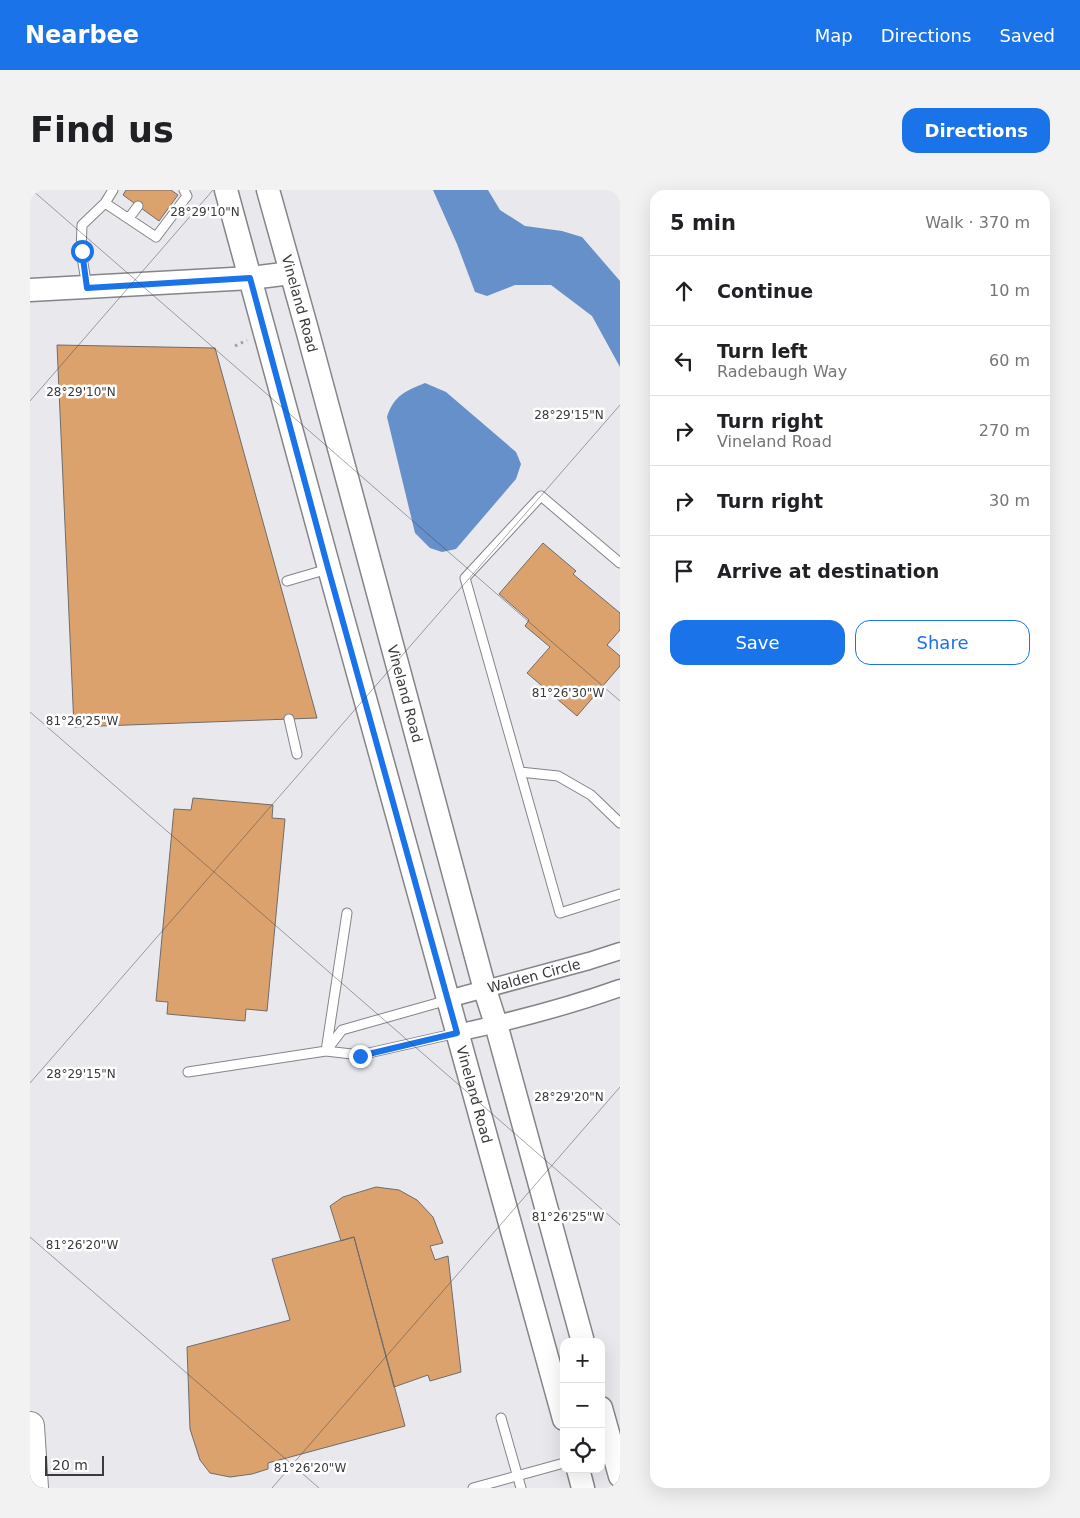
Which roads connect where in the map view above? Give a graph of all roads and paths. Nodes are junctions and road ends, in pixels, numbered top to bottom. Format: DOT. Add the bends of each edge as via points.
graph roads {
  1 [pos="113,190"];
  2 [pos="184,190"];
  3 [pos="226,190"];
  4 [pos="268,190"];
  5 [pos="105,202"];
  6 [pos="138,206"];
  7 [pos="129,218"];
  8 [pos="291,273"];
  9 [pos="250,278"];
  10 [pos="87,288"];
  11 [pos="30,290"];
  12 [pos="250,339"];
  13 [pos="235,346"];
  14 [pos="620,563"];
  15 [pos="328,568"];
  16 [pos="287,581"];
  17 [pos="290,719"];
  18 [pos="297,754"];
  19 [pos="520,772"];
  20 [pos="620,823"];
  21 [pos="620,894"];
  22 [pos="347,913"];
  23 [pos="620,951"];
  24 [pos="620,988"];
  25 [pos="485,990"];
  26 [pos="448,1000"];
  27 [pos="496,1024"];
  28 [pos="457,1033"];
  29 [pos="326,1051"];
  30 [pos="188,1072"];
  31 [pos="582,1338"];
  32 [pos="560,1405"];
  33 [pos="501,1418"];
  34 [pos="605,1422"];
  35 [pos="30,1426"];
  36 [pos="31,1460"];
  37 [pos="560,1464"];
  38 [pos="579,1473"];
  39 [pos="517,1476"];
  40 [pos="620,1476"];
  41 [pos="34,1488"];
  42 [pos="44,1488"];
  43 [pos="473,1488"];
  44 [pos="521,1488"];
  45 [pos="583,1488"];
  1 -- 5 [label="lane"];
  2 -- 7 [label="lane" via="187,196 156,237"];
  3 -- 9 [label="street, Vineland Road"];
  4 -- 8 [label="street, Vineland Road"];
  5 -- 7 [label="lane"];
  5 -- 10 [label="lane" via="82,225"];
  6 -- 7 [label="lane"];
  8 -- 9 [label="street"];
  8 -- 25 [label="street, Vineland Road"];
  9 -- 10 [label="street"];
  9 -- 15 [label="street, Vineland Road"];
  10 -- 11 [label="street"];
  12 -- 13 [label="path"];
  14 -- 19 [label="lane" via="541,496 465,578"];
  15 -- 16 [label="lane"];
  15 -- 26 [label="street, Vineland Road"];
  17 -- 18 [label="lane"];
  19 -- 20 [label="lane" via="558,776 591,795"];
  19 -- 21 [label="lane" via="560,913"];
  22 -- 29 [label="lane"];
  23 -- 25 [label="street, Walden Circle"];
  24 -- 27 [label="street"];
  25 -- 26 [label="street, Walden Circle"];
  25 -- 27 [label="street, Vineland Road"];
  26 -- 28 [label="street, Vineland Road"];
  26 -- 29 [label="lane" via="342,1030"];
  27 -- 28 [label="street"];
  27 -- 31 [label="street, Vineland Road"];
  28 -- 29 [label="lane" via="360,1056"];
  28 -- 32 [label="street, Vineland Road"];
  29 -- 30 [label="lane"];
  33 -- 39 [label="lane"];
  34 -- 40 [label="street"];
  35 -- 36 [label="highway"];
  36 -- 41 [label="highway"];
  36 -- 42 [label="highway"];
  37 -- 39 [label="lane"];
  38 -- 45 [label="street"];
  39 -- 43 [label="lane"];
  39 -- 44 [label="lane"];
}
